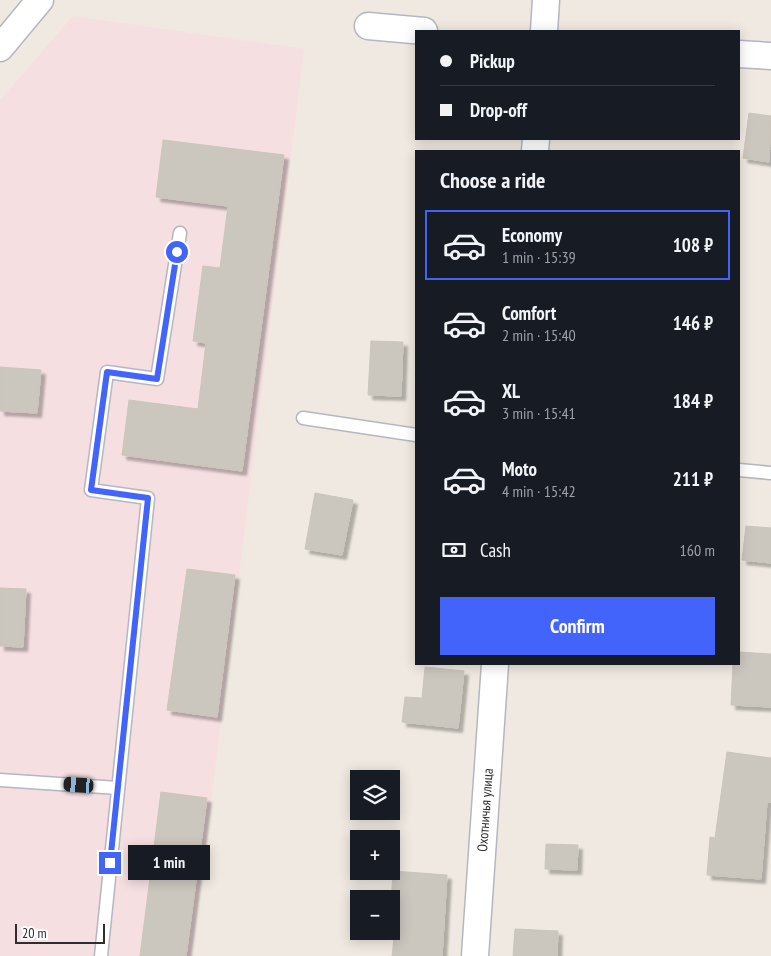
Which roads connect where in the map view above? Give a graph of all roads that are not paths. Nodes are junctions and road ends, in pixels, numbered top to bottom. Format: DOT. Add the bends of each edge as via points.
graph roads {
  1 [pos="40,0"];
  2 [pos="546,0"];
  3 [pos="368,26"];
  4 [pos="415,30"];
  5 [pos="544,30"];
  6 [pos="0,48"];
  7 [pos="740,54"];
  8 [pos="771,56"];
  9 [pos="180,233"];
  10 [pos="303,418"];
  11 [pos="415,435"];
  12 [pos="740,470"];
  13 [pos="771,473"];
  14 [pos="495,665"];
  15 [pos="0,780"];
  16 [pos="118,788"];
  17 [pos="101,956"];
  18 [pos="475,956"];
  1 -- 6 [label="street"];
  2 -- 5 [label="street"];
  3 -- 4 [label="street"];
  7 -- 8 [label="street"];
  9 -- 16 [label="lane" via="157,379 107,372 91,490 148,498"];
  10 -- 11 [label="lane"];
  12 -- 13 [label="lane"];
  14 -- 18 [label="street, Охотничья улица"];
  15 -- 16 [label="lane"];
  16 -- 17 [label="lane"];
}
